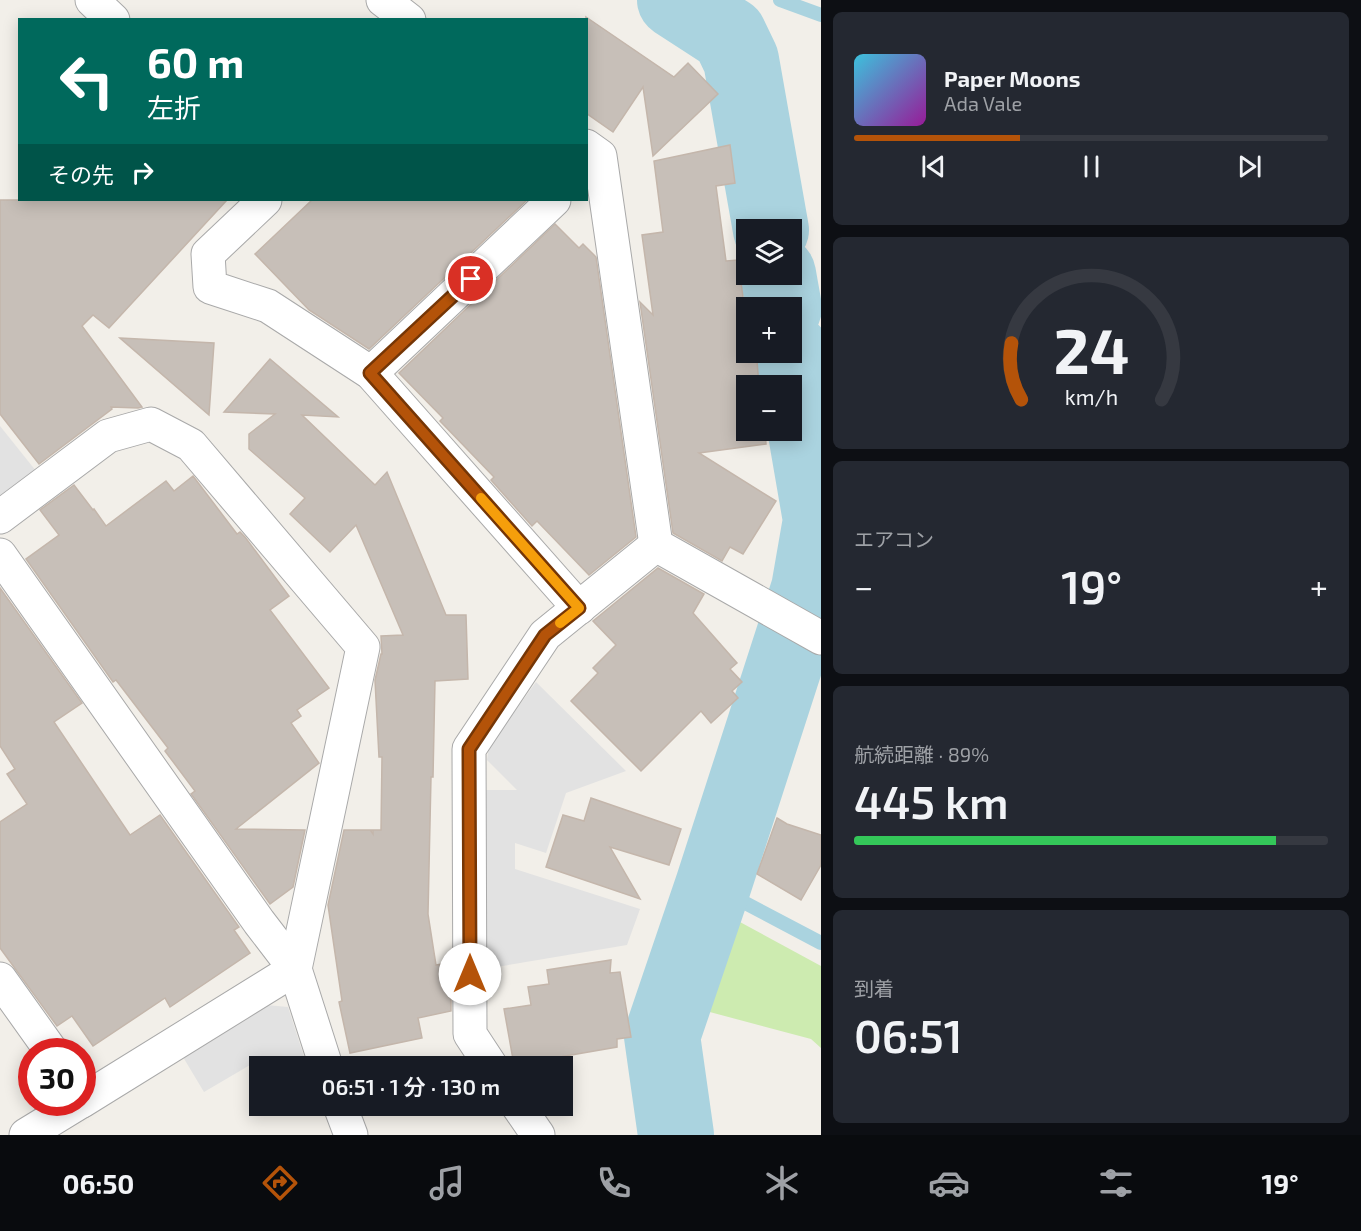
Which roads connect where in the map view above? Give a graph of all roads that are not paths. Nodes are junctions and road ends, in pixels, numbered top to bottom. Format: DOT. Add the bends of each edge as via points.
graph roads {
  1 [pos="93,0"];
  2 [pos="384,0"];
  3 [pos="111,18"];
  4 [pos="406,18"];
  5 [pos="591,157"];
  6 [pos="265,201"];
  7 [pos="553,201"];
  8 [pos="370,373"];
  9 [pos="0,517"];
  10 [pos="656,545"];
  11 [pos="0,555"];
  12 [pos="579,608"];
  13 [pos="816,636"];
  14 [pos="295,969"];
  15 [pos="0,979"];
  16 [pos="42,1038"];
  17 [pos="323,1056"];
  18 [pos="484,1056"];
  19 [pos="96,1091"];
  20 [pos="56,1116"];
  21 [pos="344,1116"];
  22 [pos="525,1116"];
  23 [pos="26,1135"];
  24 [pos="351,1135"];
  25 [pos="538,1135"];
  1 -- 3 [label="street"];
  2 -- 4 [label="street"];
  5 -- 10 [label="street"];
  6 -- 8 [label="street" via="208,254 210,287 268,306"];
  7 -- 8 [label="street"];
  8 -- 12 [label="street"];
  9 -- 14 [label="street" via="108,436 151,424 191,445 363,647"];
  10 -- 12 [label="street"];
  10 -- 13 [label="street"];
  11 -- 14 [label="street"];
  12 -- 18 [label="street" via="545,635 469,749 470,1034"];
  14 -- 17 [label="street"];
  14 -- 19 [label="street"];
  15 -- 16 [label="street"];
  20 -- 23 [label="street"];
  21 -- 24 [label="street"];
  22 -- 25 [label="street"];
}
